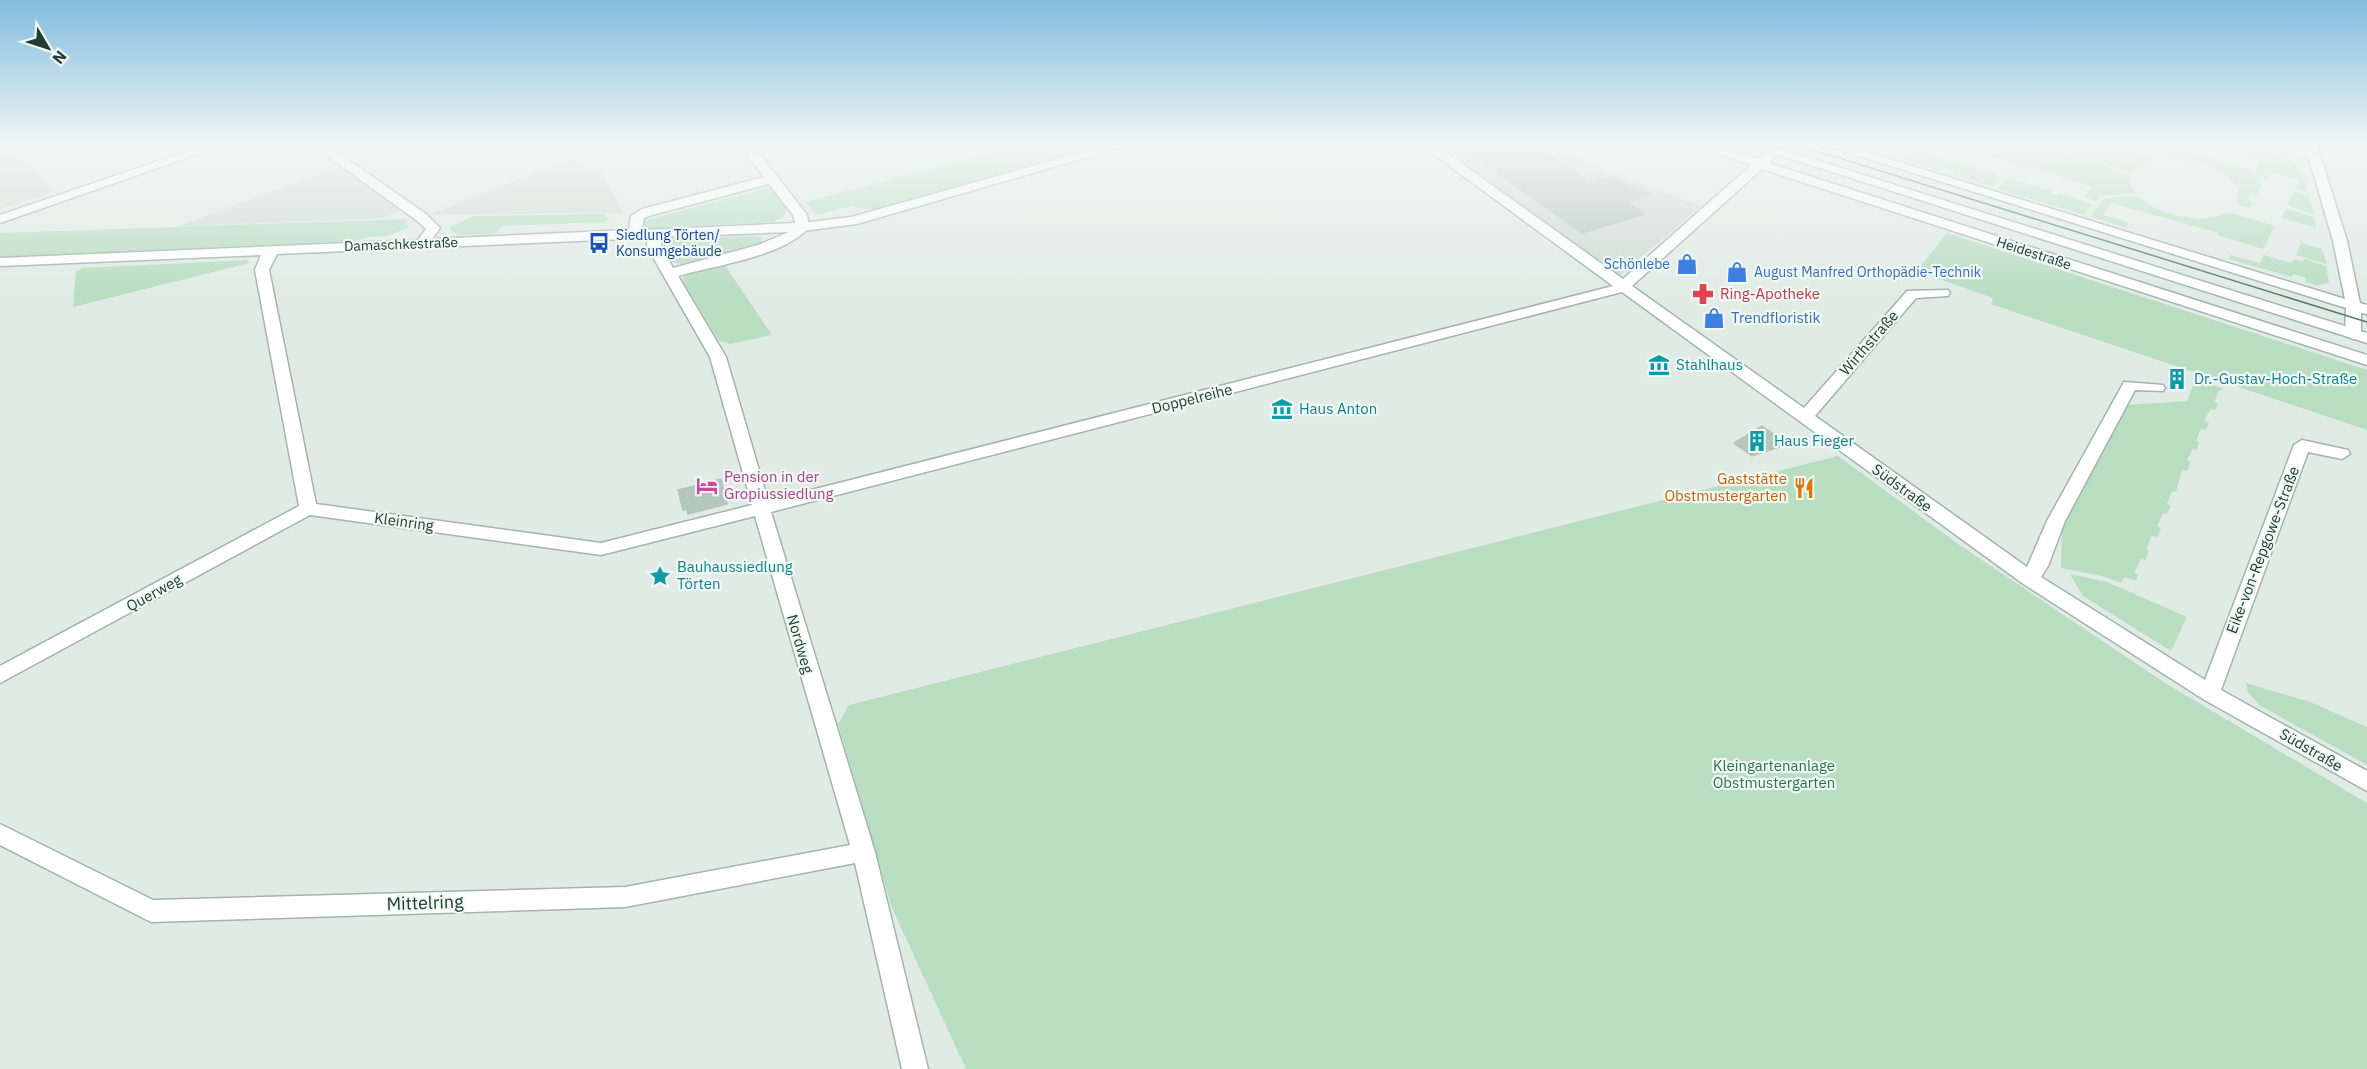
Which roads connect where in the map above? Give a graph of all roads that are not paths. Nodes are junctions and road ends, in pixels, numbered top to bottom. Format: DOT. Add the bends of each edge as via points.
graph roads {
  1 [pos="71,195"];
  2 [pos="390,195"];
  3 [pos="712,195"];
  4 [pos="784,195"];
  5 [pos="940,195"];
  6 [pos="1496,195"];
  7 [pos="1726,195"];
  8 [pos="1853,195"];
  9 [pos="1911,195"];
  10 [pos="1992,195"];
  11 [pos="2326,195"];
  12 [pos="0,219"];
  13 [pos="802,227"];
  14 [pos="656,233"];
  15 [pos="635,234"];
  16 [pos="423,243"];
  17 [pos="274,249"];
  18 [pos="0,262"];
  19 [pos="670,273"];
  20 [pos="1622,287"];
  21 [pos="1944,293"];
  22 [pos="2352,306"];
  23 [pos="2367,310"];
  24 [pos="2360,336"];
  25 [pos="2367,360"];
  26 [pos="2157,387"];
  27 [pos="1805,417"];
  28 [pos="2342,454"];
  29 [pos="762,508"];
  30 [pos="308,509"];
  31 [pos="2029,578"];
  32 [pos="0,675"];
  33 [pos="2210,693"];
  34 [pos="2367,782"];
  35 [pos="0,834"];
  36 [pos="864,852"];
  37 [pos="915,1069"];
  1 -- 12 [label="street"];
  2 -- 16 [label="street" via="433,228"];
  3 -- 15 [label="street" via="638,216"];
  4 -- 13 [label="street" via="800,215"];
  5 -- 13 [label="street, Damaschkestraße" via="852,221"];
  6 -- 20 [label="street, Südstraße"];
  7 -- 20 [label="street"];
  8 -- 25 [label="street, Heidestraße"];
  9 -- 24 [label="street, Heidestraße"];
  10 -- 22 [label="street"];
  11 -- 22 [label="street"];
  13 -- 14 [label="street, Damaschkestraße"];
  13 -- 19 [label="street, Damaschkestraße" via="798,234 779,243"];
  14 -- 15 [label="street, Damaschkestraße"];
  14 -- 19 [label="street, Nordweg" via="654,245"];
  15 -- 16 [label="street, Damaschkestraße"];
  16 -- 17 [label="street, Damaschkestraße"];
  17 -- 18 [label="street, Damaschkestraße"];
  17 -- 30 [label="street" via="262,270"];
  19 -- 29 [label="street, Nordweg" via="718,357"];
  20 -- 27 [label="street, Südstraße"];
  20 -- 29 [label="street, Doppelreihe"];
  21 -- 27 [label="street, Wirthstraße" via="1912,294"];
  22 -- 23 [label="street"];
  22 -- 24 [label="street"];
  26 -- 31 [label="street" via="2130,385 2056,521 2039,566"];
  27 -- 31 [label="street, Südstraße"];
  28 -- 33 [label="street, Eike-von-Repgowe-Straße" via="2302,445"];
  29 -- 30 [label="street, Kleinring" via="601,549"];
  29 -- 36 [label="street, Nordweg" via="814,694"];
  30 -- 32 [label="street, Querweg"];
  31 -- 33 [label="street, Südstraße"];
  33 -- 34 [label="street, Südstraße"];
  35 -- 36 [label="street, Mittelring" via="151,911 625,897"];
  36 -- 37 [label="street, Nordweg"];
}
